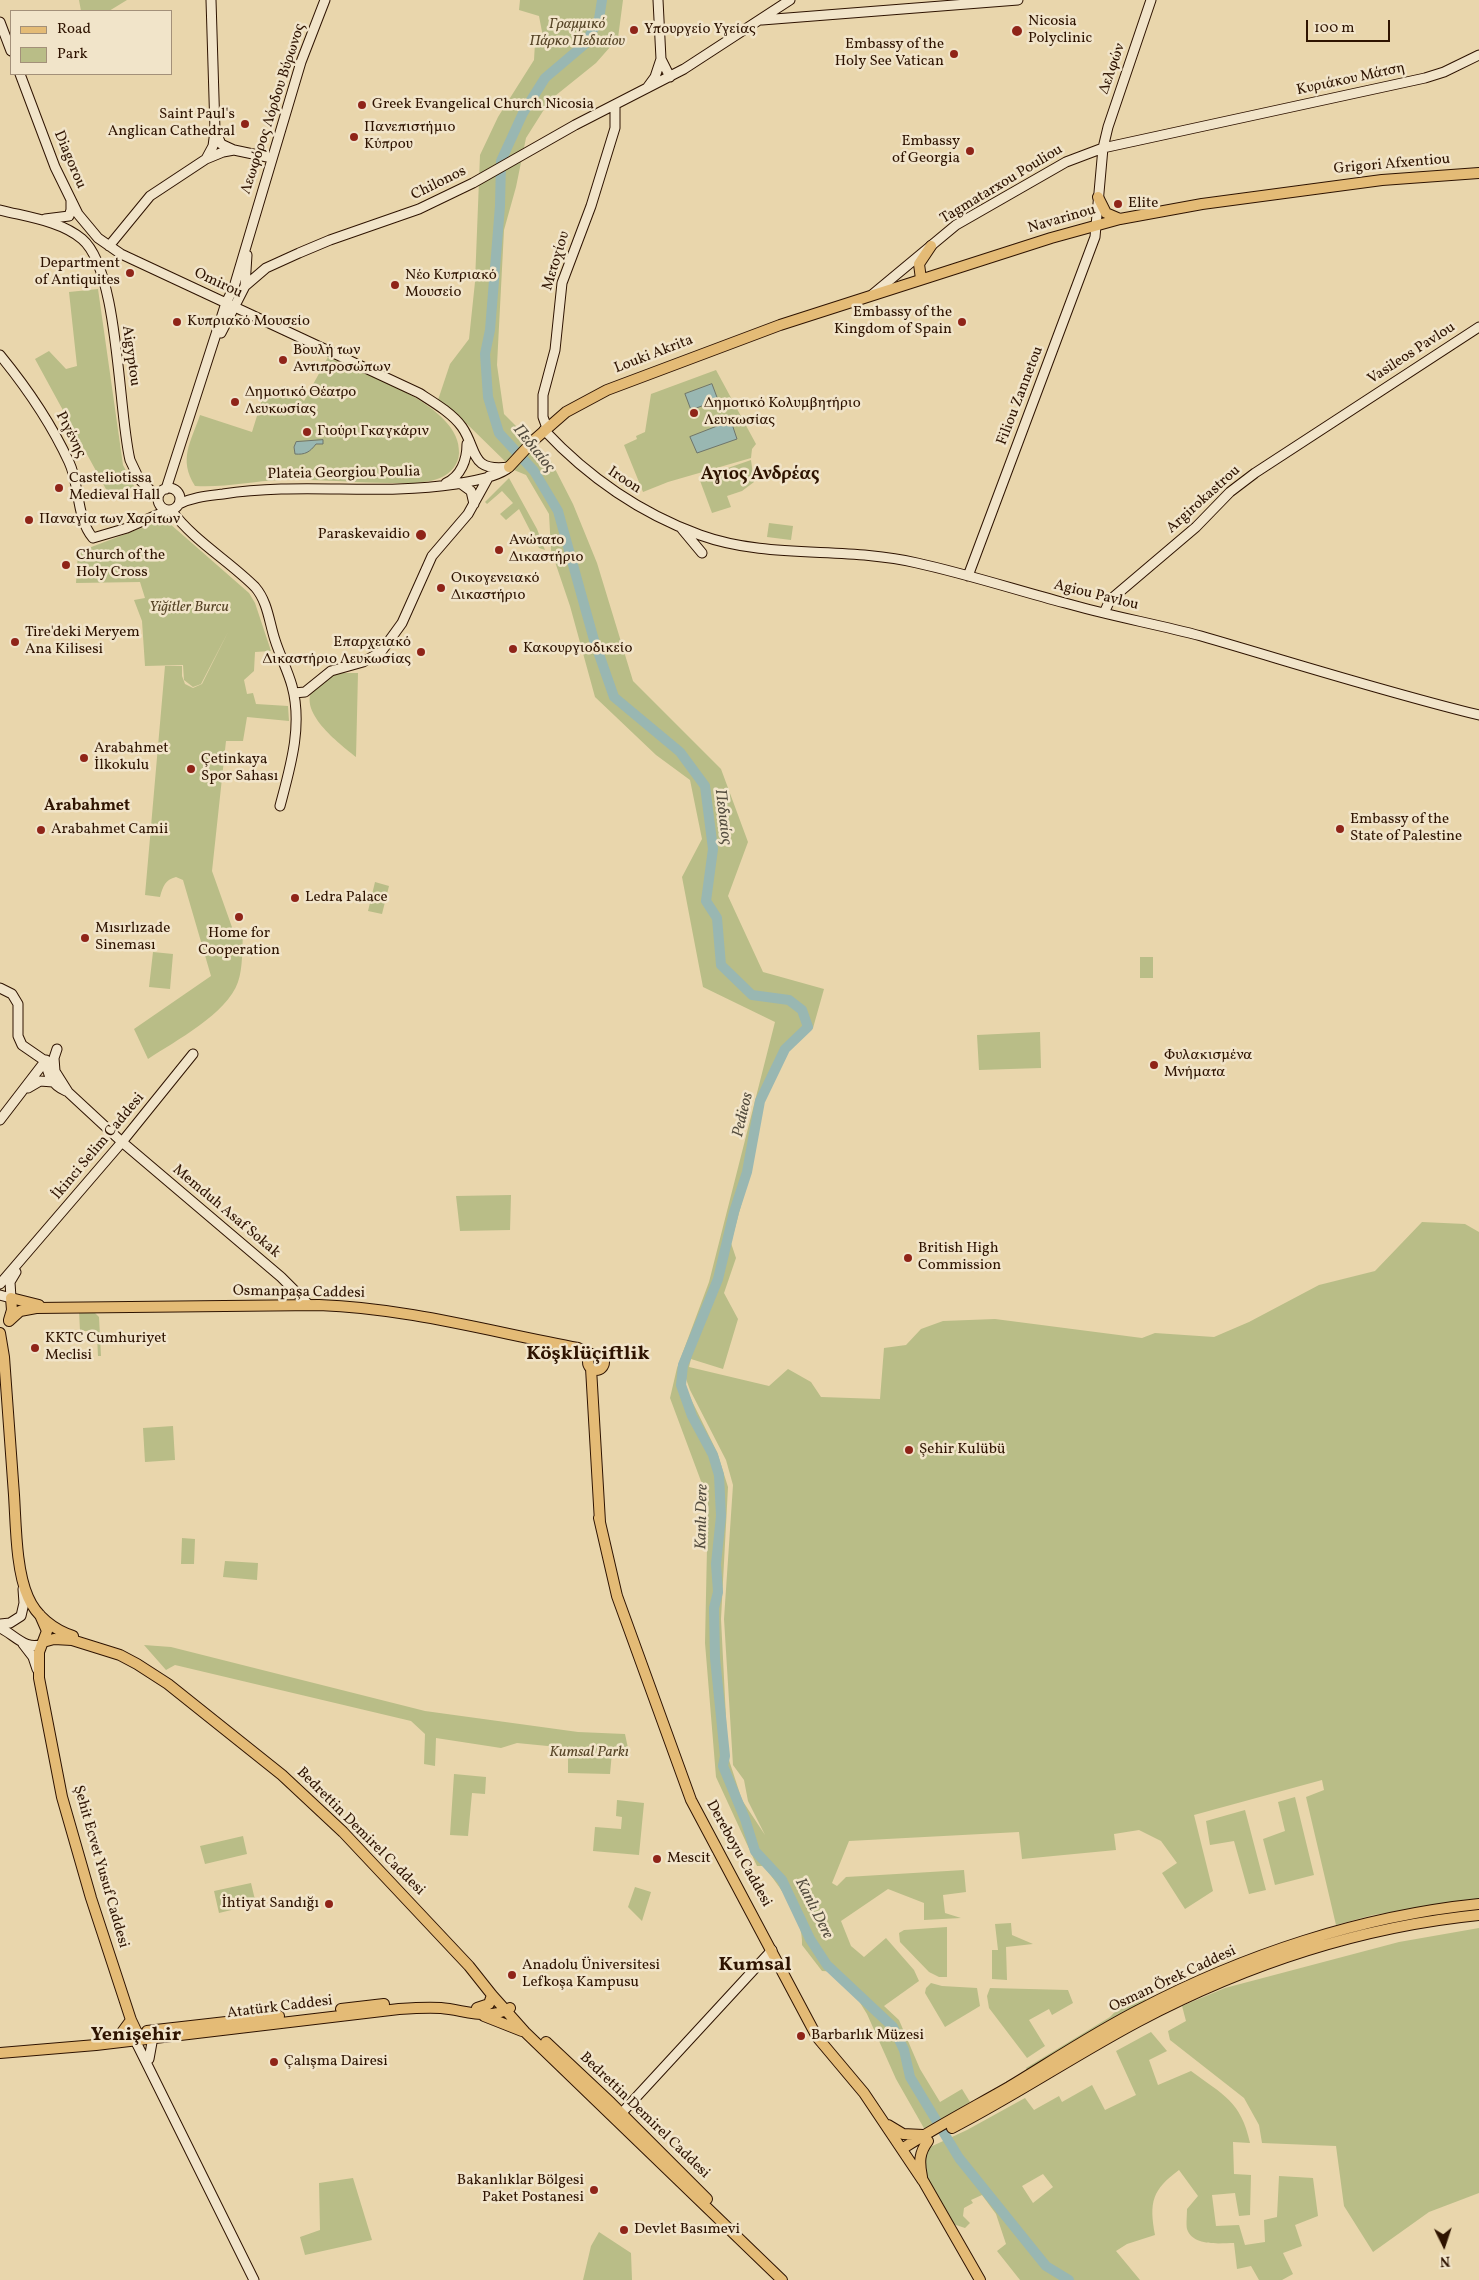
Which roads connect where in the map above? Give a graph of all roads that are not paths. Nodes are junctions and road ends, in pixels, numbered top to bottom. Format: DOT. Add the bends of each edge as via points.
graph roads {
  1 [pos="210,0"];
  2 [pos="325,0"];
  3 [pos="658,0"];
  4 [pos="790,0"];
  5 [pos="1018,0"];
  6 [pos="1151,0"];
  7 [pos="762,20"];
  8 [pos="0,22"];
  9 [pos="10,48"];
  10 [pos="1479,55"];
  11 [pos="661,59"];
  12 [pos="20,75"];
  13 [pos="670,77"];
  14 [pos="645,90"];
  15 [pos="615,105"];
  16 [pos="605,110"];
  17 [pos="215,130"];
  18 [pos="612,135"];
  19 [pos="1103,148"];
  20 [pos="234,150"];
  21 [pos="1079,156"];
  22 [pos="272,158"];
  23 [pos="206,159"];
  24 [pos="1101,171"];
  25 [pos="1479,173"];
  26 [pos="1308,189"];
  27 [pos="1098,197"];
  28 [pos="70,198"];
  29 [pos="0,210"];
  30 [pos="32,218"];
  31 [pos="1120,219"];
  32 [pos="1096,225"];
  33 [pos="251,227"];
  34 [pos="83,240"];
  35 [pos="108,246"];
  36 [pos="931,246"];
  37 [pos="248,250"];
  38 [pos="121,254"];
  39 [pos="922,258"];
  40 [pos="264,269"];
  41 [pos="101,270"];
  42 [pos="935,274"];
  43 [pos="246,276"];
  44 [pos="921,279"];
  45 [pos="245,286"];
  46 [pos="234,287"];
  47 [pos="873,294"];
  48 [pos="230,305"];
  49 [pos="830,308"];
  50 [pos="1479,327"];
  51 [pos="0,355"];
  52 [pos="1360,404"];
  53 [pos="546,429"];
  54 [pos="467,438"];
  55 [pos="176,460"];
  56 [pos="509,467"];
  57 [pos="489,476"];
  58 [pos="460,483"];
  59 [pos="439,486"];
  60 [pos="166,488"];
  61 [pos="176,490"];
  62 [pos="159,501"];
  63 [pos="474,504"];
  64 [pos="173,508"];
  65 [pos="143,520"];
  66 [pos="680,527"];
  67 [pos="702,536"];
  68 [pos="93,538"];
  69 [pos="713,540"];
  70 [pos="968,576"];
  71 [pos="1104,613"];
  72 [pos="294,693"];
  73 [pos="1479,715"];
  74 [pos="280,806"];
  75 [pos="0,988"];
  76 [pos="58,1049"];
  77 [pos="193,1054"];
  78 [pos="46,1060"];
  79 [pos="54,1078"];
  80 [pos="24,1090"];
  81 [pos="0,1120"];
  82 [pos="122,1142"];
  83 [pos="25,1256"];
  84 [pos="0,1284"];
  85 [pos="0,1295"];
  86 [pos="11,1298"];
  87 [pos="309,1306"];
  88 [pos="60,1307"];
  89 [pos="9,1321"];
  90 [pos="0,1333"];
  91 [pos="4,1357"];
  92 [pos="593,1363"];
  93 [pos="22,1581"];
  94 [pos="40,1614"];
  95 [pos="0,1626"];
  96 [pos="20,1640"];
  97 [pos="42,1643"];
  98 [pos="39,1678"];
  99 [pos="168,1684"];
  100 [pos="1479,1904"];
  101 [pos="1479,1915"];
  102 [pos="772,1950"];
  103 [pos="476,1973"];
  104 [pos="492,1996"];
  105 [pos="506,2007"];
  106 [pos="479,2012"];
  107 [pos="131,2020"];
  108 [pos="525,2032"];
  109 [pos="152,2034"];
  110 [pos="137,2037"];
  111 [pos="120,2038"];
  112 [pos="140,2052"];
  113 [pos="0,2053"];
  114 [pos="149,2062"];
  115 [pos="872,2106"];
  116 [pos="617,2114"];
  117 [pos="887,2124"];
  118 [pos="953,2124"];
  119 [pos="930,2136"];
  120 [pos="905,2151"];
  121 [pos="923,2181"];
  122 [pos="970,2259"];
  123 [pos="254,2280"];
  124 [pos="782,2280"];
  125 [pos="790,2280"];
  126 [pos="980,2280"];
  127 [pos="988,2280"];
  1 -- 17 [label="main road"];
  2 -- 22 [label="main road, Λεωφόρος Λόρδου Βύρωνος" via="301,62"];
  3 -- 11 [label="main road"];
  4 -- 7 [label="main road"];
  5 -- 7 [label="main road"];
  6 -- 19 [label="main road, Δελφών"];
  7 -- 13 [label="main road"];
  8 -- 9 [label="main road"];
  10 -- 19 [label="main road, Κυριάκου Μάτση" via="1425,78"];
  11 -- 13 [label="main road"];
  11 -- 14 [label="main road" via="655,77"];
  12 -- 28 [label="main road, Diagorou" via="55,168"];
  13 -- 14 [label="main road"];
  14 -- 15 [label="main road"];
  15 -- 16 [label="main road, Chilonos"];
  15 -- 18 [label="main road, Μετοχίου" via="616,124"];
  16 -- 18 [label="main road" via="611,122"];
  16 -- 40 [label="main road, Chilonos" via="419,210 330,240"];
  17 -- 20 [label="main road" via="222,144"];
  17 -- 23 [label="main road" via="213,146"];
  18 -- 53 [label="main road, Μετοχίου" via="591,206 562,283 555,350 543,396"];
  19 -- 21 [label="main road, Tagmatarxou Pouliou"];
  19 -- 24 [label="main road, Δελφών"];
  20 -- 22 [label="main road"];
  20 -- 23 [label="main road"];
  21 -- 24 [label="main road" via="1093,160"];
  21 -- 36 [label="main road, Tagmatarxou Pouliou" via="956,225"];
  22 -- 33 [label="main road, Λεωφόρος Λόρδου Βύρωνος"];
  23 -- 35 [label="main road" via="150,196"];
  24 -- 27 [label="main road, Δελφών"];
  25 -- 26 [label="main road, Grigori Afxentiou"];
  26 -- 31 [label="main road, Navarinou"];
  27 -- 31 [label="main road" via="1106,213"];
  27 -- 32 [label="main road, Filiou Zannetou"];
  28 -- 30 [label="main road" via="71,210 66,217"];
  28 -- 35 [label="main road, Diagorou" via="92,232"];
  29 -- 30 [label="main road"];
  30 -- 34 [label="main road, Aigyptou" via="60,226"];
  31 -- 32 [label="main road, Navarinou"];
  32 -- 42 [label="main road, Navarinou"];
  32 -- 70 [label="main road, Filiou Zannetou" via="1081,277"];
  33 -- 37 [label="main road, Λεωφόρος Λόρδου Βύρωνος"];
  33 -- 46 [label="main road, Λεωφόρος Λόρδου Βύρωνος"];
  34 -- 35 [label="main road"];
  34 -- 41 [label="main road, Aigyptou"];
  35 -- 38 [label="main road, Omirou"];
  36 -- 39 [label="main road"];
  36 -- 47 [label="main road, Tagmatarxou Pouliou"];
  37 -- 40 [label="main road" via="252,265"];
  37 -- 43 [label="main road, Λεωφόρος Λόρδου Βύρωνος"];
  38 -- 41 [label="main road" via="113,252 106,255 102,259"];
  38 -- 48 [label="main road, Omirou"];
  39 -- 42 [label="main road" via="925,269"];
  39 -- 44 [label="main road" via="918,266"];
  40 -- 43 [label="main road, Chilonos"];
  40 -- 45 [label="main road"];
  41 -- 62 [label="main road, Aigyptou" via="130,460 139,479"];
  42 -- 44 [label="main road, Navarinou"];
  43 -- 45 [label="main road, Λεωφόρος Λόρδου Βύρωνος"];
  43 -- 46 [label="main road, Chilonos"];
  44 -- 47 [label="main road, Navarinou"];
  45 -- 48 [label="main road, Λεωφόρος Λόρδου Βύρωνος"];
  46 -- 48 [label="main road, Λεωφόρος Λόρδου Βύρωνος"];
  47 -- 49 [label="main road, Navarinou"];
  48 -- 54 [label="main road, Omirou" via="419,393 453,417"];
  48 -- 55 [label="main road"];
  49 -- 53 [label="main road, Louki Akrita" via="607,390 576,406"];
  50 -- 52 [label="main road, Vasileos Pavlou"];
  51 -- 68 [label="main road, Ριγένης" via="38,404 68,460 82,516"];
  52 -- 71 [label="main road, Argirokastrou" via="1231,491 1196,527 1110,600"];
  53 -- 56 [label="main road, Louki Akrita"];
  53 -- 66 [label="main road, Iroon" via="592,476 630,501"];
  54 -- 56 [label="main road, Omirou" via="473,454 483,464 493,468"];
  54 -- 59 [label="main road" via="463,466 454,478"];
  55 -- 60 [label="main road"];
  55 -- 61 [label="main road"];
  56 -- 57 [label="main road, Plateia Georgiou Poulia"];
  57 -- 58 [label="main road, Plateia Georgiou Poulia"];
  57 -- 63 [label="main road"];
  58 -- 59 [label="main road, Plateia Georgiou Poulia"];
  58 -- 63 [label="main road" via="471,491"];
  59 -- 64 [label="main road, Plateia Georgiou Poulia" via="265,489 190,498"];
  60 -- 61 [label="main road"];
  60 -- 62 [label="main road" via="161,492"];
  61 -- 64 [label="main road" via="180,498"];
  62 -- 64 [label="main road"];
  62 -- 65 [label="main road"];
  63 -- 72 [label="main road" via="432,556 402,624 381,652 369,660 331,671 305,692"];
  64 -- 65 [label="main road, Plateia Georgiou Poulia"];
  64 -- 72 [label="main road" via="180,522 254,586 262,597"];
  65 -- 68 [label="main road, Plateia Georgiou Poulia"];
  66 -- 67 [label="main road, Iroon"];
  66 -- 69 [label="main road" via="702,553 705,544"];
  67 -- 69 [label="main road, Agiou Pavlou"];
  69 -- 70 [label="main road, Agiou Pavlou" via="756,549 892,558"];
  70 -- 71 [label="main road, Agiou Pavlou"];
  71 -- 73 [label="main road, Agiou Pavlou" via="1199,636"];
  72 -- 74 [label="main road" via="294,749"];
  75 -- 78 [label="main road" via="12,994 18,1004 18,1036 22,1045"];
  76 -- 79 [label="main road" via="54,1058"];
  77 -- 82 [label="main road, İkinci Selim Caddesi"];
  78 -- 79 [label="main road" via="49,1075"];
  78 -- 80 [label="main road"];
  79 -- 80 [label="main road"];
  79 -- 82 [label="main road, Memduh Asaf Sokak"];
  80 -- 81 [label="main road"];
  82 -- 83 [label="main road, İkinci Selim Caddesi"];
  82 -- 87 [label="main road, Memduh Asaf Sokak" via="281,1277"];
  83 -- 84 [label="main road, İkinci Selim Caddesi"];
  83 -- 86 [label="main road, İkinci Selim Caddesi" via="11,1280"];
  85 -- 86 [label="main road"];
  86 -- 88 [label="main road, Osmanpaşa Caddesi"];
  86 -- 89 [label="main road"];
  87 -- 88 [label="main road, Osmanpaşa Caddesi"];
  87 -- 92 [label="main road, Osmanpaşa Caddesi" via="370,1308 472,1326 578,1348"];
  88 -- 89 [label="main road, Osmanpaşa Caddesi" via="24,1310"];
  89 -- 91 [label="main road"];
  90 -- 91 [label="main road"];
  91 -- 93 [label="main road"];
  92 -- 102 [label="main road, Dereboyu Caddesi" via="602,1547 611,1583 691,1800"];
  93 -- 94 [label="main road"];
  93 -- 95 [label="main road" via="23,1613 16,1620"];
  94 -- 97 [label="main road, Şehit Ecvet Yusuf Caddesi" via="47,1631"];
  94 -- 99 [label="main road, Bedrettin Demirel Caddesi" via="60,1632 133,1654 154,1668"];
  95 -- 96 [label="main road"];
  96 -- 97 [label="main road" via="31,1646"];
  96 -- 98 [label="main road, Şehit Ecvet Yusuf Caddesi" via="33,1657"];
  97 -- 98 [label="main road, Şehit Ecvet Yusuf Caddesi" via="38,1656"];
  97 -- 99 [label="main road, Bedrettin Demirel Caddesi" via="67,1639 120,1655"];
  98 -- 107 [label="main road, Şehit Ecvet Yusuf Caddesi" via="65,1808"];
  99 -- 103 [label="main road, Bedrettin Demirel Caddesi" via="282,1775 343,1832"];
  100 -- 118 [label="main road, Osman Örek Caddesi" via="1368,1923 1277,1950 1218,1973 1133,2013"];
  101 -- 118 [label="main road, Osman Örek Caddesi" via="1405,1925 1345,1939 1236,1976 1132,2025 990,2109"];
  102 -- 115 [label="main road, Dereboyu Caddesi" via="817,2037"];
  102 -- 116 [label="main road" via="634,2101"];
  103 -- 104 [label="main road, Bedrettin Demirel Caddesi"];
  103 -- 105 [label="main road, Bedrettin Demirel Caddesi"];
  104 -- 105 [label="main road, Bedrettin Demirel Caddesi"];
  104 -- 106 [label="main road" via="489,2004"];
  105 -- 106 [label="main road, Atatürk Caddesi"];
  105 -- 108 [label="main road, Bedrettin Demirel Caddesi"];
  105 -- 116 [label="main road, Bedrettin Demirel Caddesi"];
  106 -- 108 [label="main road"];
  106 -- 109 [label="main road, Atatürk Caddesi" via="404,2009"];
  107 -- 109 [label="main road"];
  107 -- 110 [label="main road, Şehit Ecvet Yusuf Caddesi"];
  107 -- 111 [label="main road"];
  108 -- 116 [label="main road, Bedrettin Demirel Caddesi"];
  109 -- 110 [label="main road, Atatürk Caddesi"];
  109 -- 114 [label="main road"];
  110 -- 111 [label="main road, Atatürk Caddesi"];
  110 -- 112 [label="main road, Şehit Ecvet Yusuf Caddesi"];
  110 -- 114 [label="main road"];
  111 -- 112 [label="main road"];
  111 -- 113 [label="main road, Atatürk Caddesi"];
  112 -- 114 [label="main road, Şehit Ecvet Yusuf Caddesi"];
  114 -- 123 [label="main road, Şehit Ecvet Yusuf Caddesi" via="169,2110"];
  115 -- 117 [label="main road, Dereboyu Caddesi"];
  115 -- 120 [label="main road, Dereboyu Caddesi"];
  116 -- 124 [label="main road, Bedrettin Demirel Caddesi"];
  116 -- 125 [label="main road, Bedrettin Demirel Caddesi"];
  117 -- 119 [label="main road" via="903,2134"];
  117 -- 120 [label="main road, Dereboyu Caddesi"];
  118 -- 119 [label="main road, Osman Örek Caddesi"];
  119 -- 120 [label="main road, Osman Örek Caddesi"];
  119 -- 121 [label="main road" via="919,2159"];
  120 -- 121 [label="main road, Dereboyu Caddesi"];
  121 -- 122 [label="main road, Dereboyu Caddesi"];
  122 -- 126 [label="main road, Dereboyu Caddesi"];
  122 -- 127 [label="main road, Dereboyu Caddesi"];
}
